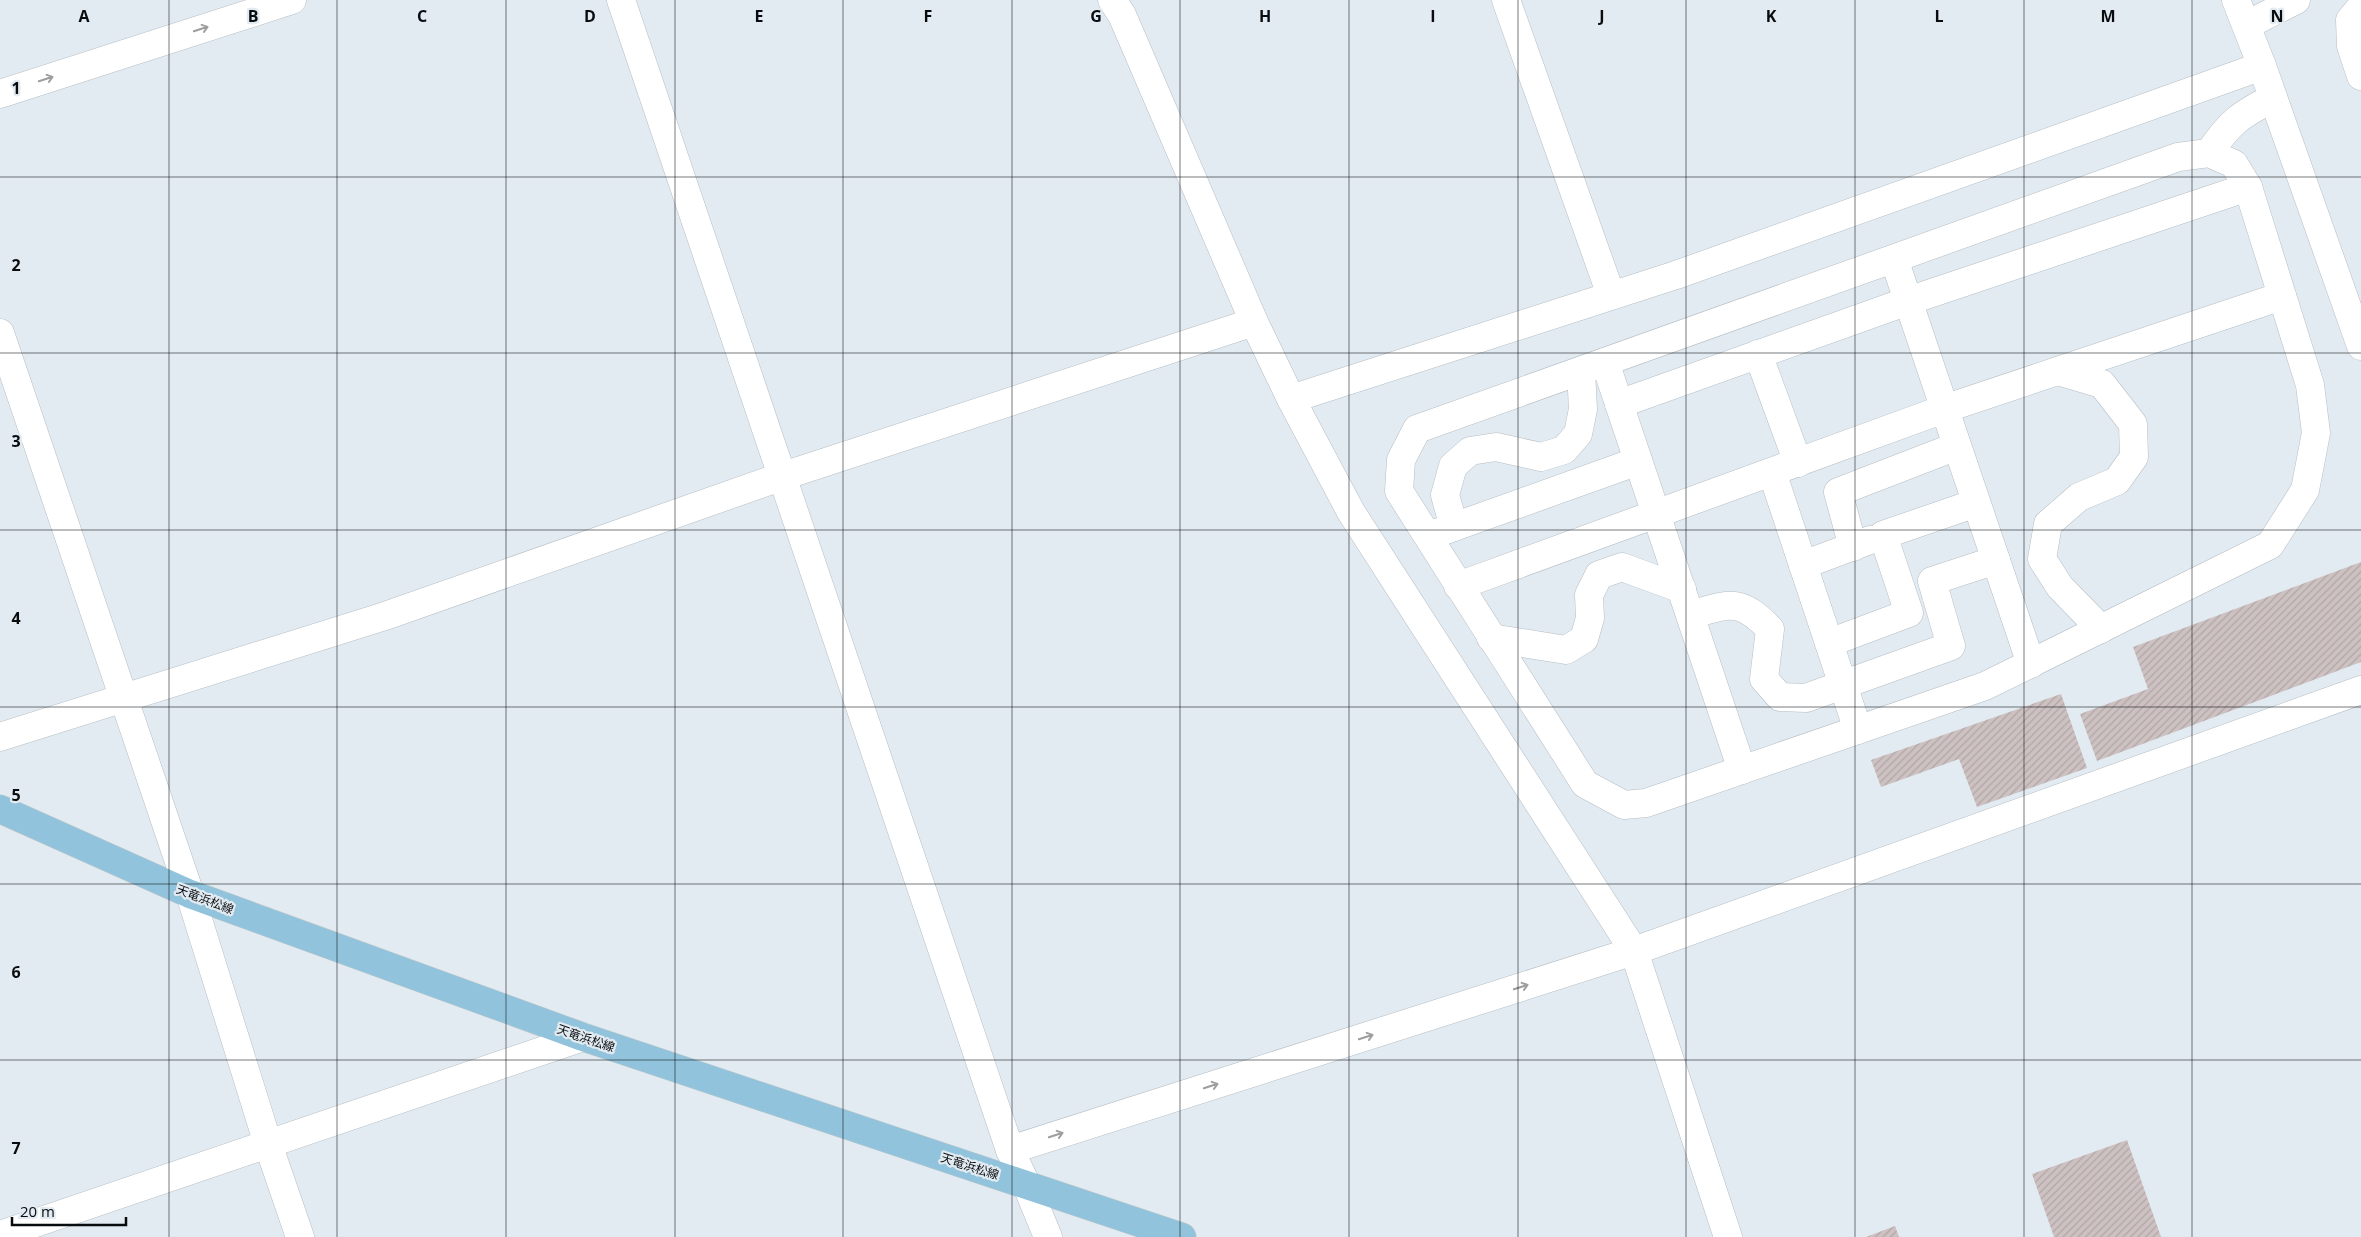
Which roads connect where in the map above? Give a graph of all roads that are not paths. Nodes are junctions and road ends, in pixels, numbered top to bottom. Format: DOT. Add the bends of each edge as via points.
graph roads {
  1 [pos="292,0"];
  2 [pos="621,0"];
  3 [pos="1112,0"];
  4 [pos="1506,0"];
  5 [pos="2236,0"];
  6 [pos="2296,0"];
  7 [pos="2361,7"];
  8 [pos="2247,25"];
  9 [pos="2262,66"];
  10 [pos="2361,76"];
  11 [pos="0,94"];
  12 [pos="2273,98"];
  13 [pos="2209,153"];
  14 [pos="2248,187"];
  15 [pos="1894,259"];
  16 [pos="1611,295"];
  17 [pos="2282,296"];
  18 [pos="1908,301"];
  19 [pos="1254,322"];
  20 [pos="0,333"];
  21 [pos="2361,346"];
  22 [pos="1758,354"];
  23 [pos="1593,366"];
  24 [pos="2058,371"];
  25 [pos="1291,399"];
  26 [pos="1619,404"];
  27 [pos="1944,409"];
  28 [pos="1957,446"];
  29 [pos="1638,460"];
  30 [pos="1798,463"];
  31 [pos="1772,472"];
  32 [pos="783,476"];
  33 [pos="1976,503"];
  34 [pos="1657,515"];
  35 [pos="1454,527"];
  36 [pos="1883,535"];
  37 [pos="1427,537"];
  38 [pos="1853,546"];
  39 [pos="1996,560"];
  40 [pos="1803,565"];
  41 [pos="1458,586"];
  42 [pos="1682,589"];
  43 [pos="1690,615"];
  44 [pos="2101,629"];
  45 [pos="1491,638"];
  46 [pos="1829,643"];
  47 [pos="2031,664"];
  48 [pos="1843,685"];
  49 [pos="2361,690"];
  50 [pos="124,698"];
  51 [pos="1858,730"];
  52 [pos="0,737"];
  53 [pos="1742,770"];
  54 [pos="0,809"];
  55 [pos="190,894"];
  56 [pos="1634,951"];
  57 [pos="583,1037"];
  58 [pos="268,1144"];
  59 [pos="1010,1150"];
  60 [pos="1028,1186"];
  61 [pos="0,1235"];
  62 [pos="300,1237"];
  63 [pos="1048,1237"];
  64 [pos="1182,1237"];
  65 [pos="1728,1237"];
  11 -- 1 [label="street, one-way"];
  2 -- 32 [label="street"];
  3 -- 19 [label="street" via="1122,15"];
  4 -- 16 [label="street"];
  5 -- 8 [label="street"];
  6 -- 8 [label="street"];
  7 -- 10 [label="street" via="2350,20 2351,46"];
  8 -- 9 [label="street"];
  9 -- 12 [label="street"];
  9 -- 16 [label="street"];
  12 -- 13 [label="street" via="2240,115 2225,129"];
  12 -- 21 [label="street"];
  13 -- 14 [label="street" via="2234,164"];
  13 -- 15 [label="street" via="2178,157"];
  14 -- 17 [label="street"];
  14 -- 18 [label="street"];
  15 -- 18 [label="street"];
  15 -- 23 [label="street"];
  16 -- 25 [label="street"];
  17 -- 24 [label="street"];
  17 -- 44 [label="street" via="2310,385 2316,433 2305,490 2270,546"];
  18 -- 22 [label="street"];
  18 -- 27 [label="street"];
  19 -- 25 [label="street"];
  19 -- 32 [label="street"];
  20 -- 50 [label="street"];
  22 -- 26 [label="street"];
  22 -- 30 [label="street"];
  23 -- 26 [label="street"];
  23 -- 35 [label="street" via="1578,434 1564,450 1541,457 1496,447 1470,451 1454,466 1445,495"];
  23 -- 37 [label="street" via="1417,429 1401,460 1399,491"];
  24 -- 27 [label="street"];
  24 -- 44 [label="street" via="2102,384 2133,424 2134,457 2117,481 2079,498 2048,524 2042,559 2060,587"];
  25 -- 56 [label="street" via="1351,512"];
  26 -- 29 [label="street"];
  27 -- 28 [label="street"];
  27 -- 30 [label="street"];
  28 -- 33 [label="street"];
  28 -- 38 [label="street" via="1838,492"];
  29 -- 34 [label="street"];
  29 -- 35 [label="street"];
  30 -- 31 [label="street"];
  31 -- 34 [label="street"];
  31 -- 40 [label="street"];
  32 -- 50 [label="street" via="385,616"];
  32 -- 59 [label="street"];
  33 -- 36 [label="street"];
  33 -- 39 [label="street"];
  34 -- 41 [label="street"];
  34 -- 42 [label="street"];
  35 -- 37 [label="street"];
  36 -- 38 [label="street"];
  36 -- 46 [label="street" via="1909,613"];
  37 -- 41 [label="street"];
  38 -- 40 [label="street"];
  39 -- 47 [label="street"];
  39 -- 48 [label="street" via="1932,581 1951,646"];
  40 -- 46 [label="street"];
  41 -- 45 [label="street"];
  42 -- 43 [label="street"];
  42 -- 45 [label="street" via="1622,567 1599,575 1589,595 1590,618 1584,639 1566,650"];
  43 -- 48 [label="street" via="1730,604 1754,612 1770,629 1764,679 1780,697 1806,698"];
  43 -- 53 [label="street"];
  44 -- 47 [label="street"];
  45 -- 53 [label="street" via="1585,784 1602,794 1624,805 1646,803"];
  46 -- 48 [label="street"];
  47 -- 51 [label="street" via="1985,686"];
  48 -- 51 [label="street"];
  49 -- 56 [label="street"];
  50 -- 52 [label="street"];
  50 -- 55 [label="street"];
  51 -- 53 [label="street"];
  54 -- 55 [label="main road, 天竜浜松線"];
  55 -- 57 [label="main road, 天竜浜松線"];
  55 -- 58 [label="street"];
  59 -- 56 [label="street, one-way"];
  56 -- 65 [label="street"];
  57 -- 58 [label="street"];
  57 -- 60 [label="main road, 天竜浜松線"];
  58 -- 61 [label="street"];
  58 -- 62 [label="street"];
  59 -- 60 [label="street"];
  60 -- 63 [label="street"];
  60 -- 64 [label="main road, 天竜浜松線"];
}
